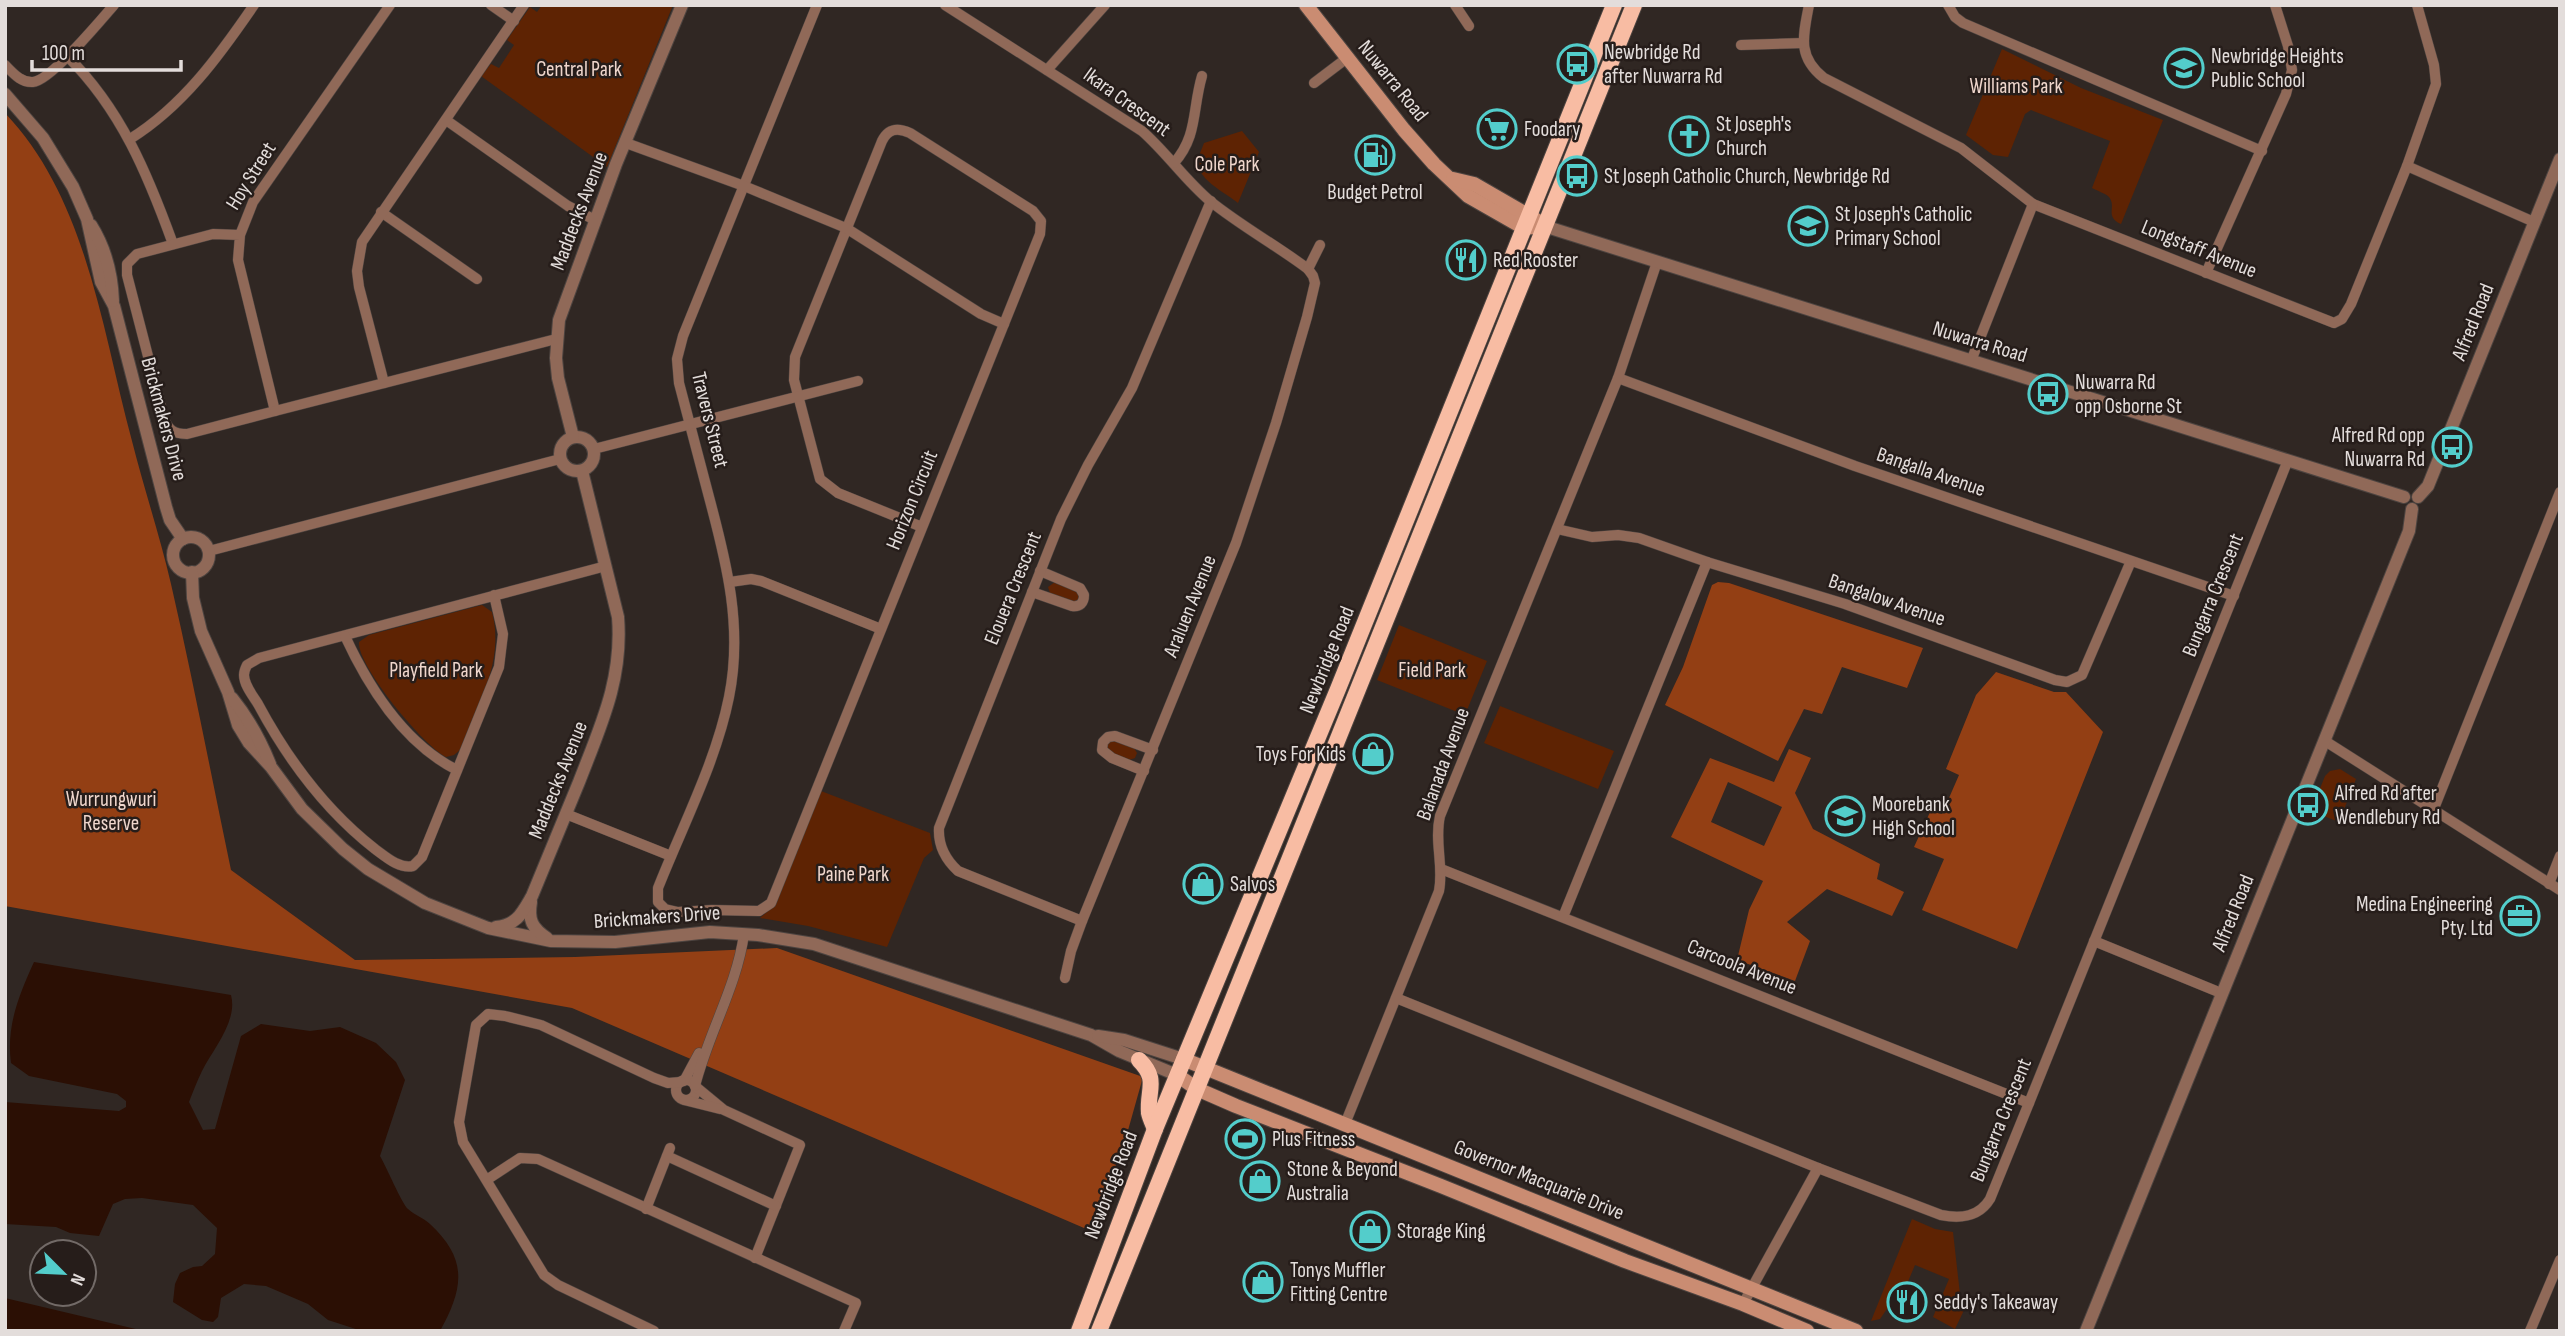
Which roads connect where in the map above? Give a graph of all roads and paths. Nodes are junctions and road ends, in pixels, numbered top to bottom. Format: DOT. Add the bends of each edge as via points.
graph roads {
  1 [pos="254,5"];
  2 [pos="390,5"];
  3 [pos="491,5"];
  4 [pos="524,5"];
  5 [pos="682,5"];
  6 [pos="817,5"];
  7 [pos="946,5"];
  8 [pos="1105,5"];
  9 [pos="1306,5"];
  10 [pos="1455,5"];
  11 [pos="1614,5"];
  12 [pos="1634,5"];
  13 [pos="1809,5"];
  14 [pos="1948,5"];
  15 [pos="2275,5"];
  16 [pos="2417,5"];
  17 [pos="108,7"];
  18 [pos="514,20"];
  19 [pos="1469,26"];
  20 [pos="1804,43"];
  21 [pos="1741,45"];
  22 [pos="67,56"];
  23 [pos="1347,58"];
  24 [pos="5,65"];
  25 [pos="1047,69"];
  26 [pos="1202,76"];
  27 [pos="1314,83"];
  28 [pos="5,94"];
  29 [pos="446,120"];
  30 [pos="130,139"];
  31 [pos="625,143"];
  32 [pos="2262,151"];
  33 [pos="2560,159"];
  34 [pos="1174,163"];
  35 [pos="2407,166"];
  36 [pos="744,186"];
  37 [pos="1211,201"];
  38 [pos="2033,204"];
  39 [pos="381,212"];
  40 [pos="596,220"];
  41 [pos="1527,221"];
  42 [pos="2534,222"];
  43 [pos="1544,226"];
  44 [pos="846,228"];
  45 [pos="240,235"];
  46 [pos="173,244"];
  47 [pos="1320,245"];
  48 [pos="1657,262"];
  49 [pos="1308,269"];
  50 [pos="2206,273"];
  51 [pos="477,279"];
  52 [pos="1004,324"];
  53 [pos="556,340"];
  54 [pos="1971,361"];
  55 [pos="1618,378"];
  56 [pos="858,381"];
  57 [pos="384,383"];
  58 [pos="797,397"];
  59 [pos="275,411"];
  60 [pos="690,425"];
  61 [pos="573,437"];
  62 [pos="594,449"];
  63 [pos="560,459"];
  64 [pos="2288,460"];
  65 [pos="582,471"];
  66 [pos="2560,492"];
  67 [pos="2415,503"];
  68 [pos="922,527"];
  69 [pos="1556,529"];
  70 [pos="183,539"];
  71 [pos="209,551"];
  72 [pos="2131,561"];
  73 [pos="1707,562"];
  74 [pos="606,566"];
  75 [pos="1040,571"];
  76 [pos="191,572"];
  77 [pos="730,582"];
  78 [pos="1032,592"];
  79 [pos="494,595"];
  80 [pos="2234,596"];
  81 [pos="881,629"];
  82 [pos="345,636"];
  83 [pos="2325,741"];
  84 [pos="1153,750"];
  85 [pos="457,770"];
  86 [pos="1144,771"];
  87 [pos="2433,811"];
  88 [pos="566,814"];
  89 [pos="671,856"];
  90 [pos="2560,856"];
  91 [pos="1441,869"];
  92 [pos="2549,884"];
  93 [pos="2560,890"];
  94 [pos="532,896"];
  95 [pos="1563,916"];
  96 [pos="1082,921"];
  97 [pos="488,928"];
  98 [pos="744,933"];
  99 [pos="551,941"];
  100 [pos="2094,941"];
  101 [pos="1065,978"];
  102 [pos="2221,993"];
  103 [pos="1396,998"];
  104 [pos="1090,1035"];
  105 [pos="1183,1059"];
  106 [pos="1139,1060"];
  107 [pos="1206,1068"];
  108 [pos="1177,1075"];
  109 [pos="654,1078"];
  110 [pos="689,1082"];
  111 [pos="1197,1089"];
  112 [pos="681,1097"];
  113 [pos="2029,1103"];
  114 [pos="724,1110"];
  115 [pos="1345,1124"];
  116 [pos="1155,1129"];
  117 [pos="1818,1168"];
  118 [pos="488,1179"];
  119 [pos="776,1206"];
  120 [pos="646,1209"];
  121 [pos="755,1258"];
  122 [pos="2560,1259"];
  123 [pos="1754,1289"];
  124 [pos="1743,1304"];
  125 [pos="648,1329"];
  126 [pos="844,1331"];
  127 [pos="1079,1331"];
  128 [pos="1099,1331"];
  129 [pos="1807,1331"];
  130 [pos="1856,1331"];
  131 [pos="2087,1331"];
  132 [pos="2530,1331"];
  1 -- 30 [label="street" via="192,87"];
  2 -- 45 [label="street, Hoy Street" via="253,202"];
  3 -- 18 [label="street"];
  4 -- 18 [label="street"];
  5 -- 31 [label="street, Maddecks Avenue"];
  6 -- 36 [label="street, Travers Street"];
  7 -- 25 [label="street, Ikara Crescent"];
  8 -- 25 [label="street"];
  9 -- 23 [label="main road, Nuwarra Road"];
  10 -- 19 [label="street"];
  11 -- 41 [label="highway, Newbridge Road"];
  12 -- 43 [label="highway, Newbridge Road"];
  13 -- 20 [label="street"];
  14 -- 32 [label="street" via="1963,23"];
  15 -- 32 [label="street" via="2292,70"];
  16 -- 35 [label="street, Longstaff Avenue" via="2436,84"];
  17 -- 22 [label="street"];
  18 -- 29 [label="street"];
  20 -- 21 [label="street"];
  20 -- 38 [label="street, Longstaff Avenue" via="1804,53 1824,78 1961,148"];
  22 -- 24 [label="street" via="35,82 21,79"];
  22 -- 30 [label="street" via="92,82"];
  23 -- 27 [label="street"];
  23 -- 41 [label="main road, Nuwarra Road" via="1434,164 1451,179 1474,184"];
  25 -- 34 [label="street, Ikara Crescent" via="1142,131"];
  26 -- 34 [label="street" via="1190,141"];
  28 -- 70 [label="street, Brickmakers Drive" via="48,146 87,219 166,507"];
  29 -- 39 [label="street"];
  29 -- 40 [label="street" via="568,206"];
  30 -- 46 [label="street"];
  31 -- 36 [label="street"];
  31 -- 40 [label="street, Maddecks Avenue"];
  32 -- 50 [label="street"];
  33 -- 42 [label="street, Alfred Road"];
  34 -- 37 [label="street, Ikara Crescent"];
  35 -- 42 [label="street"];
  35 -- 50 [label="street, Longstaff Avenue" via="2342,319 2334,323"];
  36 -- 44 [label="street"];
  36 -- 60 [label="street, Travers Street" via="680,346 677,371"];
  37 -- 49 [label="street, Ikara Crescent"];
  37 -- 75 [label="street, Elouera Crescent" via="1144,361 1074,491"];
  38 -- 50 [label="street, Longstaff Avenue"];
  38 -- 54 [label="street"];
  39 -- 51 [label="street"];
  39 -- 57 [label="street" via="362,242 357,271"];
  40 -- 53 [label="street, Maddecks Avenue" via="564,302"];
  41 -- 43 [label="main road, Nuwarra Road"];
  41 -- 105 [label="highway, Newbridge Road" via="1339,689"];
  42 -- 67 [label="street, Alfred Road" via="2428,486"];
  43 -- 48 [label="street, Nuwarra Road"];
  43 -- 107 [label="highway, Newbridge Road"];
  44 -- 52 [label="street"];
  44 -- 52 [label="street, Horizon Circuit" via="884,136 895,130 910,133 1039,217 1040,234"];
  44 -- 58 [label="street" via="795,358"];
  45 -- 46 [label="street" via="222,233"];
  45 -- 59 [label="street, Hoy Street" via="240,272"];
  46 -- 59 [label="street" via="134,256 126,270 164,418 172,432 187,434"];
  47 -- 49 [label="street"];
  48 -- 54 [label="street, Nuwarra Road"];
  48 -- 55 [label="street, Balanada Avenue"];
  49 -- 84 [label="street, Araluen Avenue" via="1314,289 1272,436 1236,543"];
  52 -- 68 [label="street, Horizon Circuit"];
  53 -- 57 [label="street"];
  53 -- 61 [label="street, Maddecks Avenue" via="558,378"];
  54 -- 64 [label="street, Nuwarra Road"];
  55 -- 69 [label="street, Balanada Avenue"];
  55 -- 72 [label="street, Bangalla Avenue" via="1854,466"];
  56 -- 58 [label="street"];
  57 -- 59 [label="street"];
  58 -- 60 [label="street"];
  58 -- 68 [label="street" via="825,485"];
  60 -- 62 [label="street"];
  60 -- 77 [label="street, Travers Street"];
  61 -- 62 [label="street" via="588,440"];
  61 -- 63 [label="street" via="564,443"];
  62 -- 65 [label="street" via="594,460"];
  63 -- 65 [label="street" via="571,471"];
  63 -- 71 [label="street"];
  64 -- 67 [label="street, Nuwarra Road" via="2404,497 2410,493"];
  64 -- 80 [label="street, Bungarra Crescent"];
  65 -- 74 [label="street, Maddecks Avenue"];
  66 -- 87 [label="street"];
  67 -- 83 [label="street, Alfred Road" via="2409,531"];
  68 -- 81 [label="street, Horizon Circuit"];
  69 -- 73 [label="street, Bangalow Avenue" via="1592,537 1639,538"];
  69 -- 91 [label="street, Balanada Avenue" via="1440,816 1436,836"];
  70 -- 71 [label="street" via="199,538"];
  70 -- 76 [label="street" via="174,551 175,562 181,570"];
  71 -- 76 [label="street" via="205,566"];
  72 -- 73 [label="street, Bangalow Avenue" via="2082,675 2067,682 1845,604"];
  72 -- 80 [label="street, Bangalla Avenue"];
  73 -- 95 [label="street"];
  74 -- 79 [label="street"];
  74 -- 88 [label="street, Maddecks Avenue" via="618,617 618,663 608,708"];
  75 -- 78 [label="street, Elouera Crescent"];
  75 -- 78 [label="street" via="1080,588 1083,601 1072,606"];
  76 -- 97 [label="street, Brickmakers Drive" via="196,614 238,725 302,808 368,869 425,903"];
  77 -- 81 [label="street" via="761,581"];
  77 -- 89 [label="street, Travers Street" via="735,634 729,698"];
  78 -- 96 [label="street, Elouera Crescent" via="943,816 939,838 945,856 958,871"];
  79 -- 82 [label="street"];
  79 -- 85 [label="street" via="503,634 502,656"];
  80 -- 100 [label="street, Bungarra Crescent"];
  81 -- 89 [label="street, Horizon Circuit" via="768,906 753,911 665,909 657,892"];
  82 -- 85 [label="street" via="400,723 434,757"];
  82 -- 85 [label="street" via="254,659 247,665 245,680 274,734 320,797 381,853 401,866 413,866 422,857"];
  83 -- 87 [label="street"];
  83 -- 102 [label="street, Alfred Road"];
  84 -- 86 [label="street, Araluen Avenue"];
  84 -- 86 [label="street" via="1115,736 1103,742 1105,753"];
  86 -- 96 [label="street, Araluen Avenue"];
  87 -- 92 [label="street"];
  88 -- 89 [label="street"];
  88 -- 94 [label="street, Maddecks Avenue"];
  90 -- 92 [label="street"];
  91 -- 95 [label="street, Carcoola Avenue"];
  91 -- 103 [label="street, Balanada Avenue" via="1439,891"];
  92 -- 93 [label="street"];
  94 -- 97 [label="street, Maddecks Avenue" via="517,920"];
  94 -- 99 [label="street, Maddecks Avenue" via="531,924"];
  95 -- 113 [label="street, Carcoola Avenue"];
  96 -- 101 [label="street, Araluen Avenue"];
  97 -- 99 [label="street, Brickmakers Drive"];
  98 -- 99 [label="street, Brickmakers Drive" via="615,942"];
  98 -- 104 [label="street, Brickmakers Drive" via="814,944"];
  98 -- 110 [label="street" via="732,981"];
  100 -- 102 [label="street"];
  100 -- 113 [label="street, Bungarra Crescent"];
  102 -- 131 [label="street, Alfred Road"];
  103 -- 115 [label="street, Balanada Avenue"];
  103 -- 117 [label="street, Bungarra Crescent"];
  104 -- 105 [label="street, Brickmakers Drive" via="1124,1040"];
  104 -- 106 [label="street, Brickmakers Drive"];
  105 -- 107 [label="main road, Brickmakers Drive"];
  105 -- 108 [label="highway, Newbridge Road"];
  106 -- 108 [label="street, Brickmakers Drive"];
  106 -- 116 [label="highway" via="1151,1078 1149,1114"];
  107 -- 111 [label="highway, Newbridge Road"];
  107 -- 115 [label="main road, Governor Macquarie Drive"];
  108 -- 111 [label="main road, Governor Macquarie Drive"];
  108 -- 116 [label="highway, Newbridge Road"];
  109 -- 110 [label="street"];
  109 -- 112 [label="street"];
  109 -- 118 [label="street" via="532,1022 494,1014 481,1018 476,1025 459,1130"];
  110 -- 112 [label="street" via="677,1087"];
  110 -- 112 [label="street" via="693,1097"];
  110 -- 114 [label="street"];
  111 -- 124 [label="main road, Governor Macquarie Drive"];
  111 -- 128 [label="highway, Newbridge Road"];
  112 -- 114 [label="street"];
  113 -- 117 [label="street, Bungarra Crescent" via="1990,1199 1968,1216 1941,1215"];
  114 -- 119 [label="street" via="800,1145"];
  115 -- 123 [label="main road, Governor Macquarie Drive"];
  116 -- 127 [label="highway, Newbridge Road"];
  117 -- 123 [label="street"];
  118 -- 120 [label="street" via="528,1157"];
  118 -- 125 [label="street" via="544,1275"];
  119 -- 120 [label="street" via="668,1152"];
  119 -- 121 [label="street"];
  120 -- 121 [label="street"];
  121 -- 126 [label="street" via="856,1303"];
  122 -- 132 [label="street"];
  123 -- 124 [label="street"];
  123 -- 130 [label="main road, Governor Macquarie Drive"];
  124 -- 129 [label="main road, Governor Macquarie Drive"];
}
